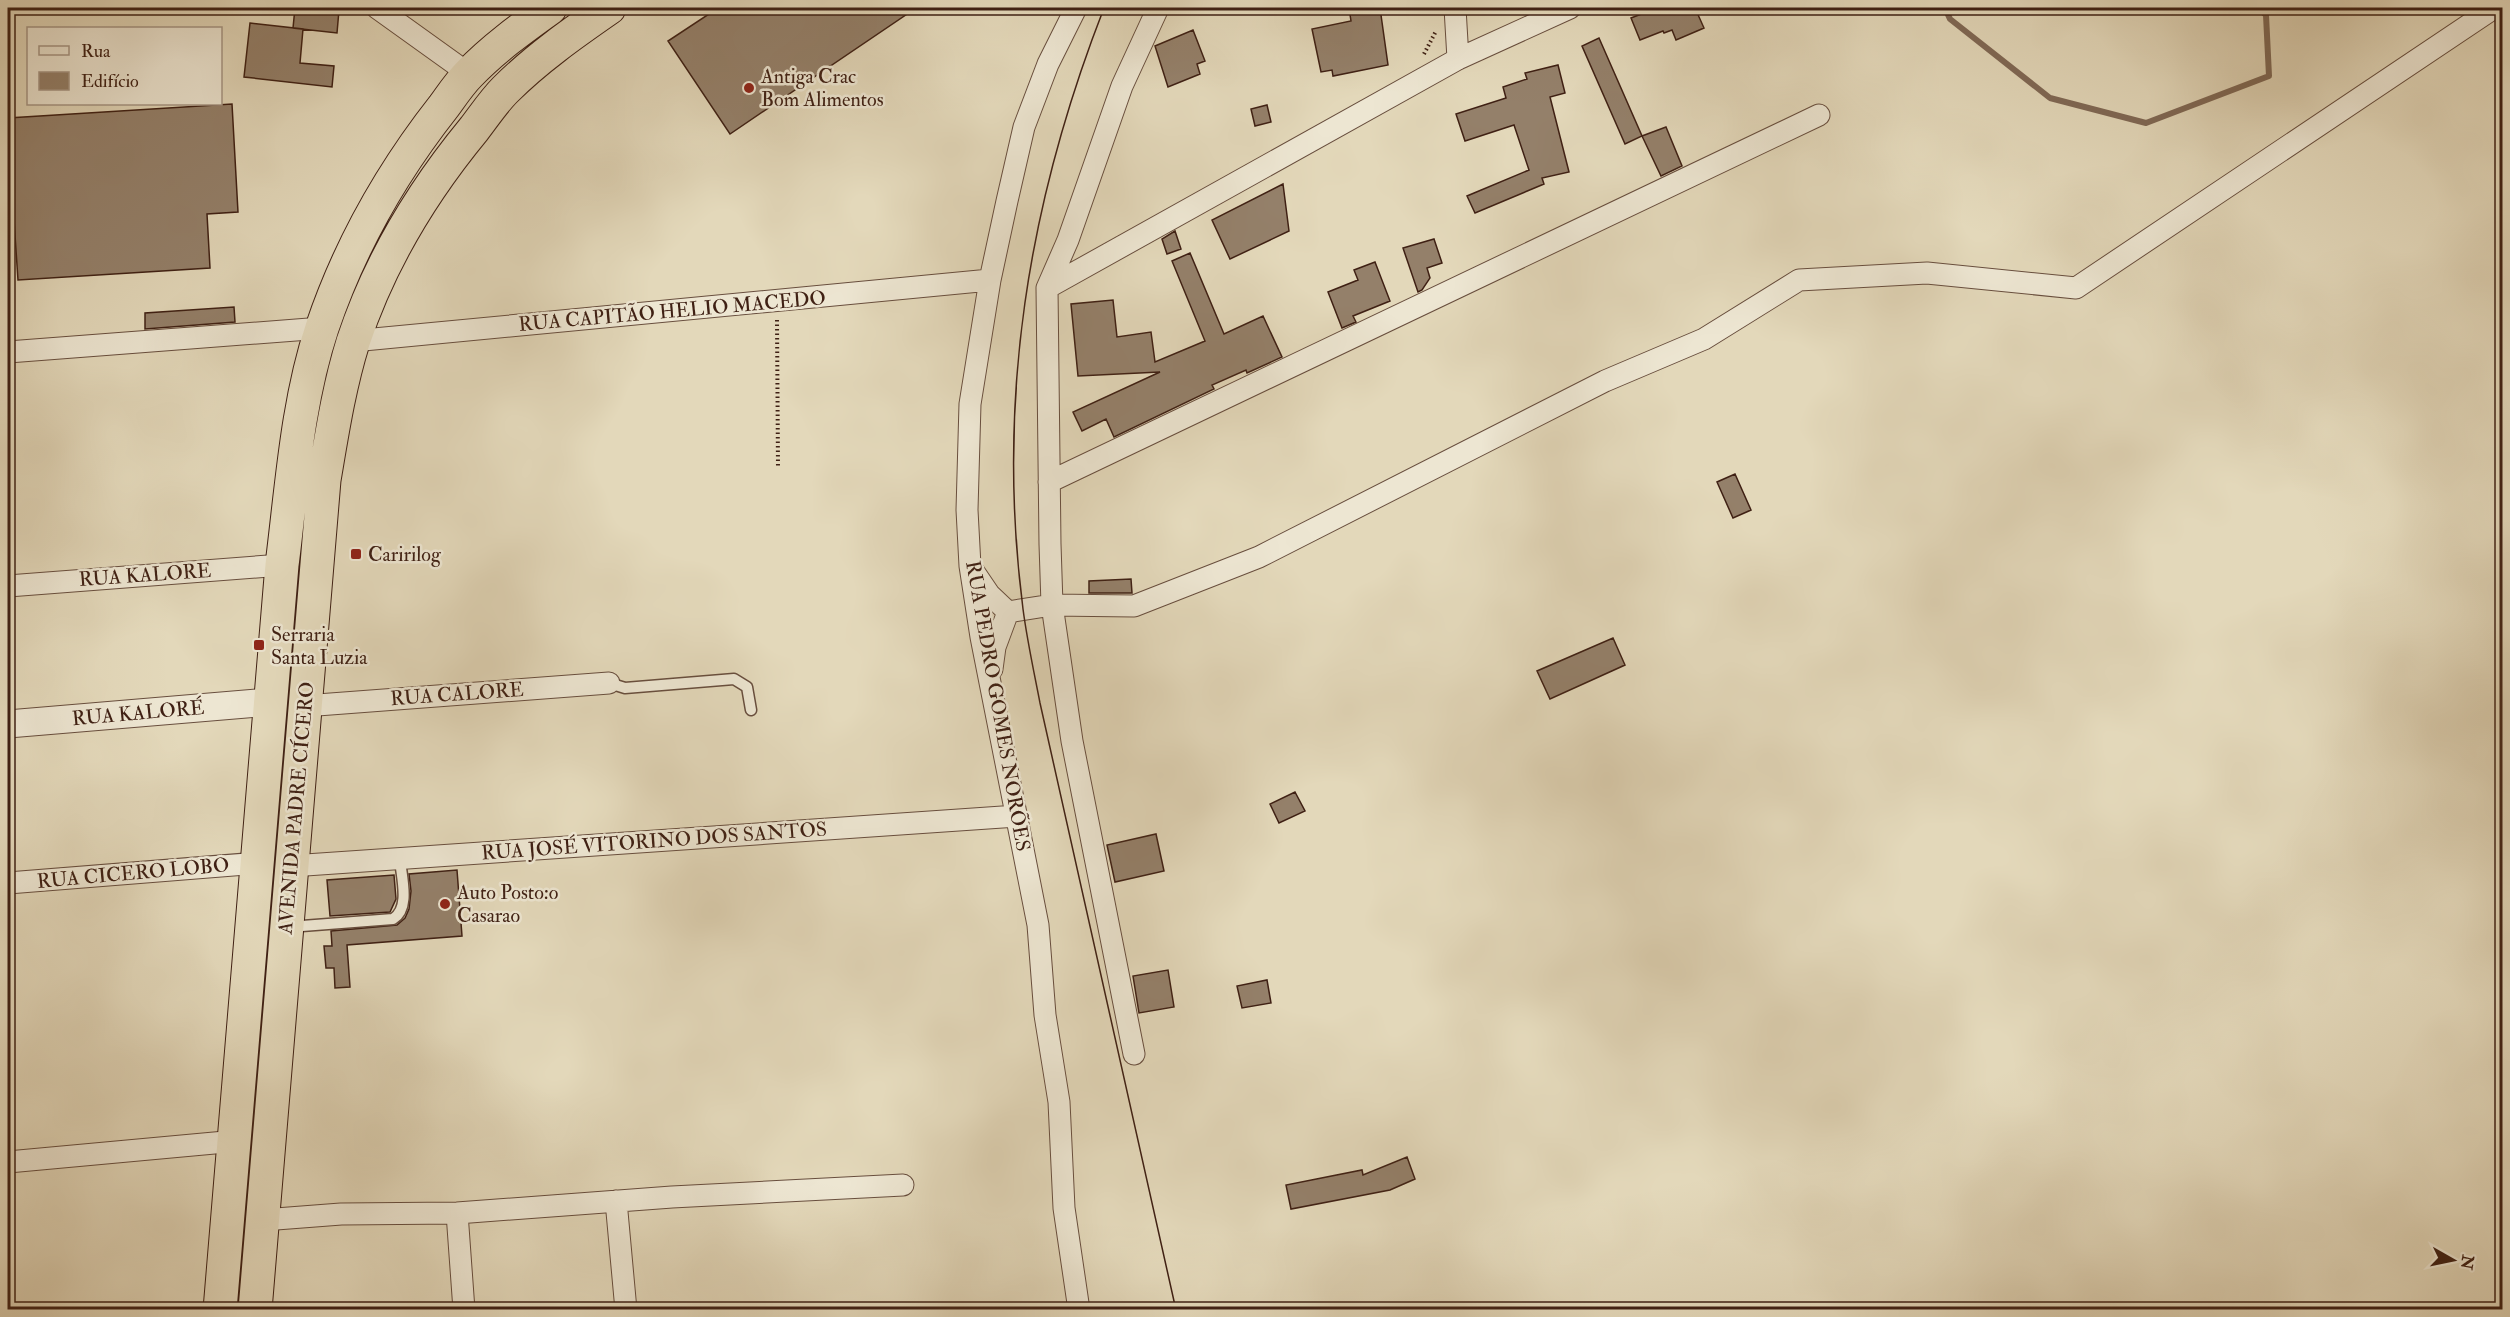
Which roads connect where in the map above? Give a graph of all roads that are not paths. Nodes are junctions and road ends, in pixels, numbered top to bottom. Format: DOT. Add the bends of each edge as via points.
graph roads {
  1 [pos="377,8"];
  2 [pos="550,8"];
  3 [pos="609,8"];
  4 [pos="1076,8"];
  5 [pos="1158,8"];
  6 [pos="1455,8"];
  7 [pos="1570,8"];
  8 [pos="2494,8"];
  9 [pos="1458,59"];
  10 [pos="469,74"];
  11 [pos="1819,115"];
  12 [pos="990,280"];
  13 [pos="1047,288"];
  14 [pos="322,328"];
  15 [pos="353,341"];
  16 [pos="8,352"];
  17 [pos="1049,482"];
  18 [pos="282,565"];
  19 [pos="970,566"];
  20 [pos="8,586"];
  21 [pos="1052,605"];
  22 [pos="1008,612"];
  23 [pos="990,680"];
  24 [pos="609,683"];
  25 [pos="269,702"];
  26 [pos="304,706"];
  27 [pos="752,710"];
  28 [pos="8,724"];
  29 [pos="1017,816"];
  30 [pos="400,859"];
  31 [pos="258,863"];
  32 [pos="291,866"];
  33 [pos="8,883"];
  34 [pos="286,927"];
  35 [pos="1134,1054"];
  36 [pos="236,1141"];
  37 [pos="8,1162"];
  38 [pos="903,1185"];
  39 [pos="616,1201"];
  40 [pos="457,1214"];
  41 [pos="263,1220"];
  42 [pos="220,1310"];
  43 [pos="255,1310"];
  44 [pos="464,1310"];
  45 [pos="626,1310"];
  46 [pos="1079,1310"];
  1 -- 10 [label="street"];
  2 -- 10 [label="highway, AVENIDA PADRE CÍCERO"];
  3 -- 15 [label="highway, AVENIDA PADRE CÍCERO" via="564,39 505,90 440,171 401,234"];
  4 -- 12 [label="street, RUA PEDRO GOMES NORÕES" via="1048,64 1024,127"];
  5 -- 13 [label="street" via="1122,86"];
  6 -- 9 [label="street"];
  7 -- 9 [label="street"];
  8 -- 21 [label="street" via="2076,288 1927,273 1799,280 1704,339 1605,381 1259,557 1134,606"];
  9 -- 13 [label="street"];
  10 -- 14 [label="highway, AVENIDA PADRE CÍCERO" via="392,179 357,242"];
  11 -- 17 [label="street"];
  12 -- 15 [label="street, RUA CAPITÃO HELIO MACEDO"];
  12 -- 19 [label="street, RUA PEDRO GOMES NORÕES" via="969,425"];
  13 -- 17 [label="street"];
  14 -- 16 [label="street"];
  14 -- 18 [label="highway, AVENIDA PADRE CÍCERO" via="295,456"];
  15 -- 26 [label="highway, AVENIDA PADRE CÍCERO" via="336,405 324,480"];
  17 -- 21 [label="street"];
  18 -- 20 [label="street, RUA KALORE"];
  18 -- 25 [label="highway, AVENIDA PADRE CÍCERO"];
  19 -- 22 [label="street" via="989,594"];
  19 -- 23 [label="street, RUA PEDRO GOMES NORÕES"];
  21 -- 22 [label="street"];
  21 -- 35 [label="street" via="1072,741"];
  22 -- 23 [label="street" via="995,647"];
  23 -- 29 [label="street, RUA PEDRO GOMES NORÕES"];
  24 -- 26 [label="street, RUA CALORE"];
  24 -- 27 [label="lane" via="625,688 734,679 747,687"];
  25 -- 28 [label="street, RUA KALORÉ"];
  25 -- 31 [label="highway, AVENIDA PADRE CÍCERO"];
  26 -- 32 [label="highway, AVENIDA PADRE CÍCERO"];
  29 -- 30 [label="street, RUA JOSÉ VITORINO DOS SANTOS"];
  29 -- 46 [label="street, RUA PEDRO GOMES NORÕES" via="1038,925 1045,1015 1059,1102 1064,1208"];
  30 -- 32 [label="street, RUA JOSÉ VITORINO DOS SANTOS"];
  30 -- 34 [label="lane" via="403,903 401,913 393,919"];
  31 -- 33 [label="street, RUA CICERO LOBO"];
  31 -- 36 [label="highway, AVENIDA PADRE CÍCERO"];
  32 -- 34 [label="highway, AVENIDA PADRE CÍCERO"];
  34 -- 41 [label="highway, AVENIDA PADRE CÍCERO"];
  36 -- 37 [label="street"];
  36 -- 42 [label="highway, AVENIDA PADRE CÍCERO"];
  38 -- 39 [label="street"];
  39 -- 40 [label="street"];
  39 -- 45 [label="street"];
  40 -- 41 [label="street" via="341,1214"];
  40 -- 44 [label="street"];
  41 -- 43 [label="highway, AVENIDA PADRE CÍCERO"];
}
